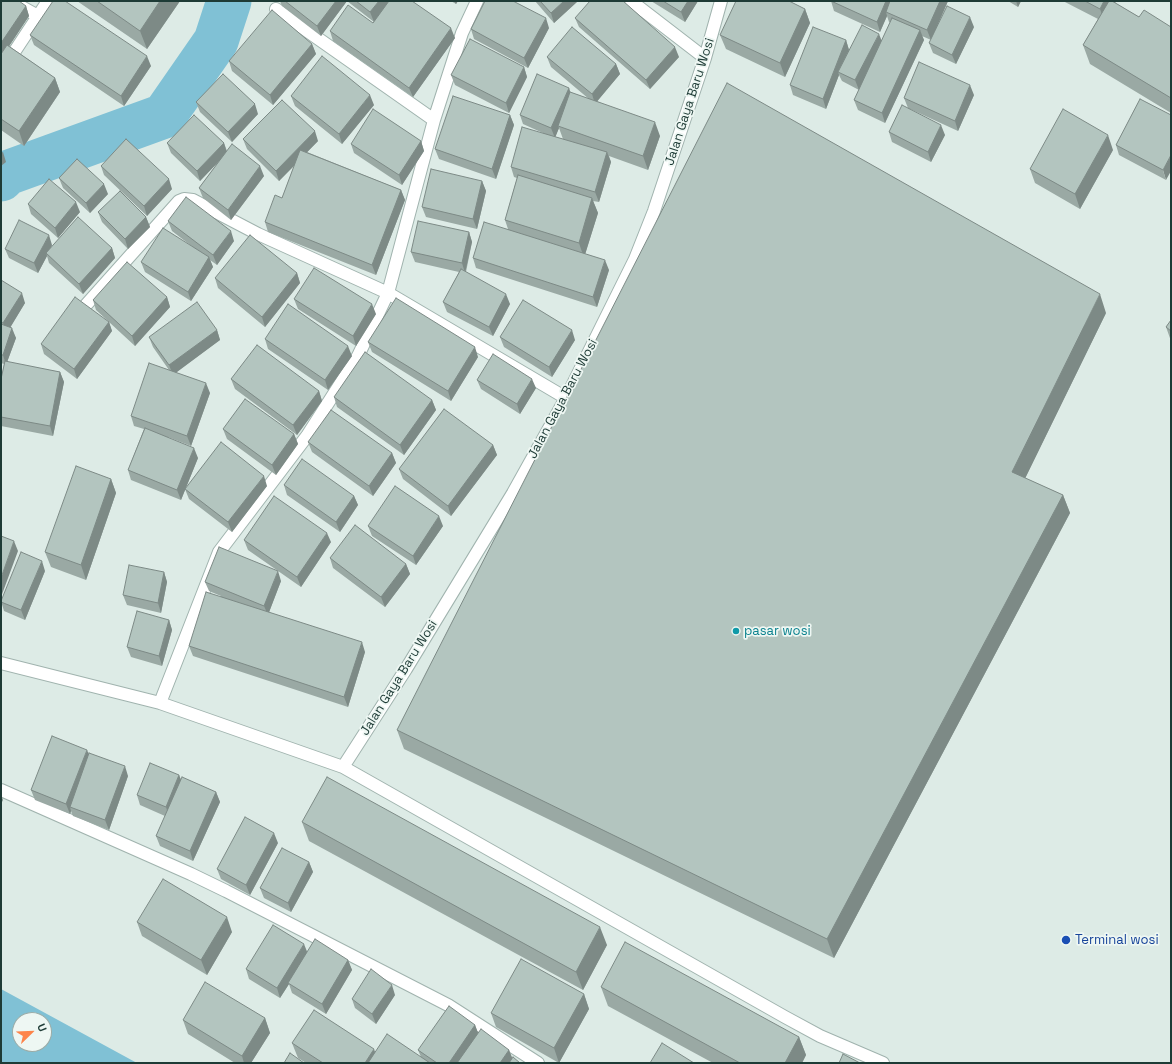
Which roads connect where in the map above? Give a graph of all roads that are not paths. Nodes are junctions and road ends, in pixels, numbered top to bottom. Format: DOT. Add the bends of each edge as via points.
graph roads {
  1 [pos="11,1"];
  2 [pos="48,1"];
  3 [pos="477,1"];
  4 [pos="631,1"];
  5 [pos="721,1"];
  6 [pos="276,9"];
  7 [pos="38,16"];
  8 [pos="706,58"];
  9 [pos="1,72"];
  10 [pos="434,120"];
  11 [pos="388,293"];
  12 [pos="86,306"];
  13 [pos="566,398"];
  14 [pos="1,663"];
  15 [pos="160,703"];
  16 [pos="343,767"];
  17 [pos="1,790"];
  18 [pos="538,1063"];
  19 [pos="883,1063"];
  1 -- 7 [label="street"];
  2 -- 7 [label="street"];
  3 -- 10 [label="street" via="462,33"];
  4 -- 8 [label="street"];
  5 -- 8 [label="street, Jalan Gaya Baru Wosi"];
  6 -- 10 [label="street"];
  7 -- 9 [label="street"];
  8 -- 13 [label="street, Jalan Gaya Baru Wosi" via="645,236"];
  10 -- 11 [label="street"];
  11 -- 12 [label="street" via="258,234 193,200 184,199 179,201"];
  11 -- 13 [label="street"];
  11 -- 15 [label="street" via="358,356 306,436 219,552"];
  13 -- 16 [label="street, Jalan Gaya Baru Wosi" via="513,493"];
  14 -- 15 [label="street"];
  15 -- 16 [label="street"];
  16 -- 19 [label="street" via="785,1017 820,1036"];
  17 -- 18 [label="street" via="233,894 448,1005"];
}
